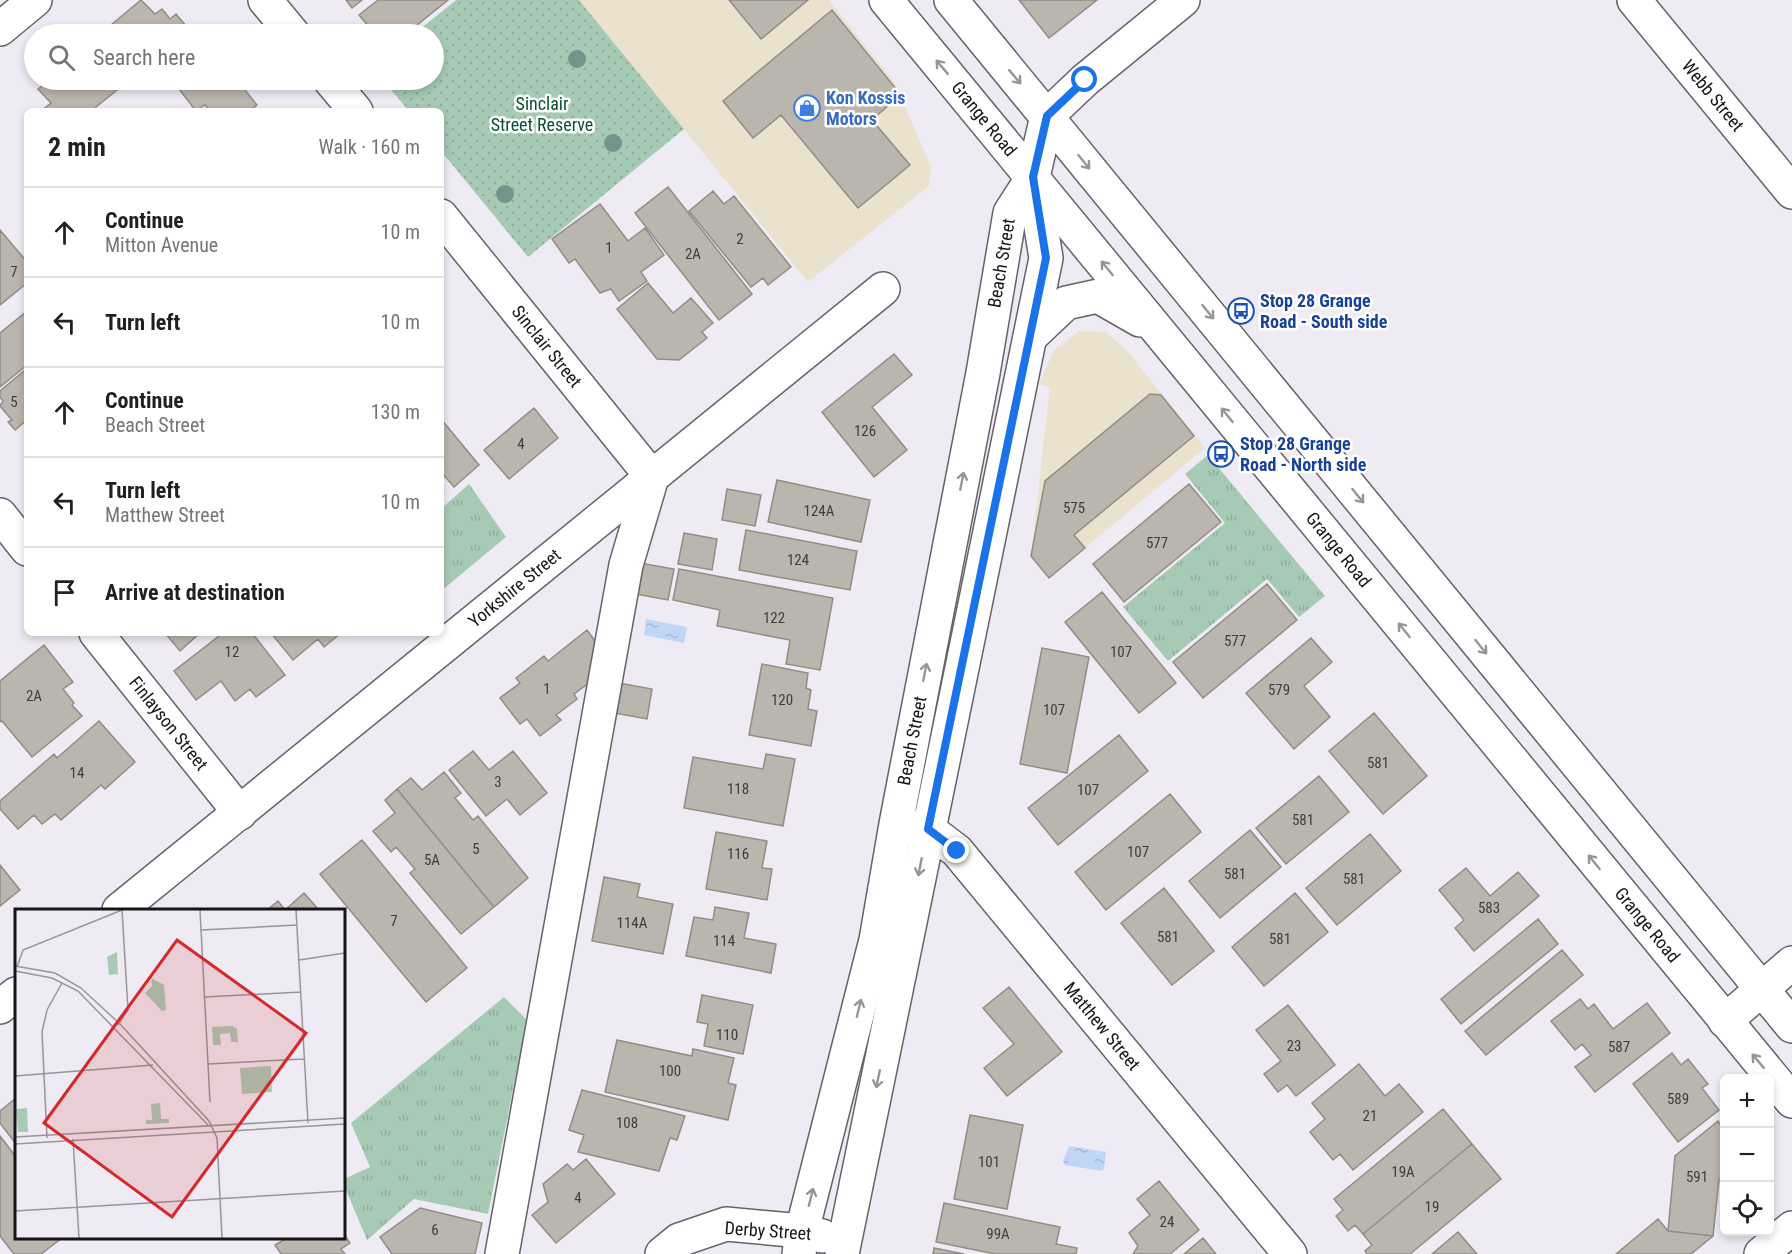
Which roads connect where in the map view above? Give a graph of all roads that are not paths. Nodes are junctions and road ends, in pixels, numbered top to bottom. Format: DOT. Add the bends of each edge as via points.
graph roads {
  1 [pos="35,0"];
  2 [pos="265,0"];
  3 [pos="886,0"];
  4 [pos="951,0"];
  5 [pos="1183,0"];
  6 [pos="1634,0"];
  7 [pos="285,24"];
  8 [pos="0,29"];
  9 [pos="338,90"];
  10 [pos="353,108"];
  11 [pos="1047,116"];
  12 [pos="1033,177"];
  13 [pos="1792,192"];
  14 [pos="444,220"];
  15 [pos="883,289"];
  16 [pos="1157,330"];
  17 [pos="1030,337"];
  18 [pos="652,477"];
  19 [pos="0,515"];
  20 [pos="24,545"];
  21 [pos="98,636"];
  22 [pos="240,813"];
  23 [pos="896,825"];
  24 [pos="928,829"];
  25 [pos="120,909"];
  26 [pos="1792,963"];
  27 [pos="1761,988"];
  28 [pos="15,995"];
  29 [pos="0,1007"];
  30 [pos="1725,1021"];
  31 [pos="1792,1026"];
  32 [pos="1792,1101"];
  33 [pos="1792,1228"];
  34 [pos="800,1243"];
  35 [pos="844,1248"];
  36 [pos="501,1254"];
  37 [pos="662,1254"];
  38 [pos="1290,1254"];
  39 [pos="1761,1254"];
  1 -- 8 [label="street"];
  2 -- 7 [label="street"];
  12 -- 3 [label="street, Grange Road, one-way"];
  4 -- 11 [label="street, one-way"];
  5 -- 11 [label="street"];
  6 -- 13 [label="street, Webb Street"];
  9 -- 10 [label="street"];
  11 -- 12 [label="street"];
  11 -- 27 [label="street, one-way"];
  16 -- 12 [label="street, Grange Road, one-way"];
  12 -- 17 [label="street, Beach Street" via="1046,258"];
  23 -- 12 [label="street, Beach Street, one-way" via="1011,213"];
  14 -- 18 [label="street, Sinclair Street"];
  15 -- 18 [label="street, Yorkshire Street"];
  16 -- 17 [label="street" via="1098,296 1066,303"];
  30 -- 16 [label="street, Grange Road, one-way"];
  17 -- 24 [label="street, Beach Street"];
  18 -- 22 [label="street, Yorkshire Street"];
  18 -- 36 [label="street" via="627,565"];
  19 -- 20 [label="street"];
  21 -- 22 [label="street, Finlayson Street"];
  22 -- 25 [label="street, Yorkshire Street"];
  23 -- 24 [label="street"];
  34 -- 23 [label="street, Beach Street, one-way" via="876,940"];
  24 -- 35 [label="street, Beach Street, one-way"];
  24 -- 38 [label="street, Matthew Street" via="957,851"];
  26 -- 27 [label="street"];
  27 -- 30 [label="street"];
  27 -- 31 [label="street"];
  28 -- 29 [label="street"];
  32 -- 30 [label="street, Grange Road, one-way"];
  33 -- 39 [label="street"];
  34 -- 35 [label="street, Derby Street"];
  34 -- 37 [label="street, Derby Street" via="726,1224 679,1240"];
}
